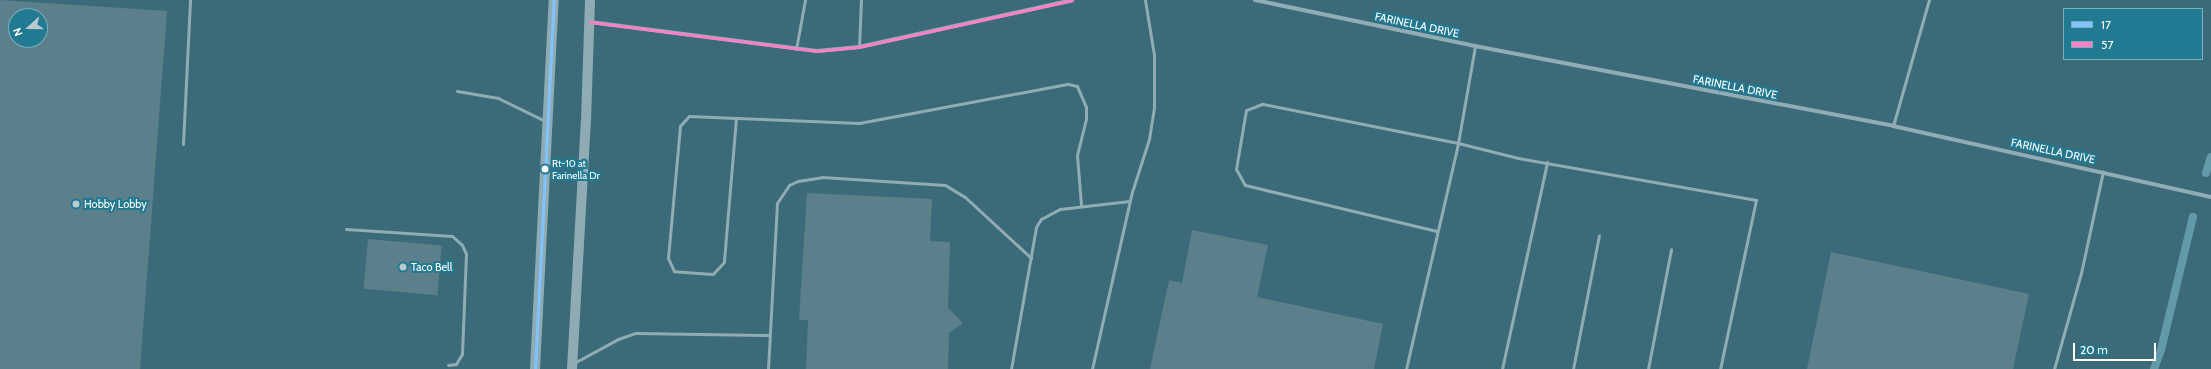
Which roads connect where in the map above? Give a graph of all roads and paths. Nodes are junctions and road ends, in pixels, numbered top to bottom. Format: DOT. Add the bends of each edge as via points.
graph roads {
  1 [pos="190,0"];
  2 [pos="554,0"];
  3 [pos="590,0"];
  4 [pos="805,0"];
  5 [pos="861,0"];
  6 [pos="1048,0"];
  7 [pos="1072,0"];
  8 [pos="1145,0"];
  9 [pos="1255,0"];
  10 [pos="1929,0"];
  11 [pos="1049,5"];
  12 [pos="590,22"];
  13 [pos="1475,46"];
  14 [pos="859,47"];
  15 [pos="796,49"];
  16 [pos="457,91"];
  17 [pos="736,118"];
  18 [pos="548,123"];
  19 [pos="1893,126"];
  20 [pos="1458,142"];
  21 [pos="183,144"];
  22 [pos="1547,162"];
  23 [pos="2103,171"];
  24 [pos="2211,197"];
  25 [pos="1130,202"];
  26 [pos="1082,205"];
  27 [pos="346,229"];
  28 [pos="1437,231"];
  29 [pos="1599,235"];
  30 [pos="1671,249"];
  31 [pos="1031,258"];
  32 [pos="769,335"];
  33 [pos="448,365"];
  34 [pos="572,366"];
  35 [pos="535,369"];
  36 [pos="768,369"];
  37 [pos="1011,369"];
  38 [pos="1092,369"];
  39 [pos="1406,369"];
  40 [pos="1502,369"];
  41 [pos="1574,369"];
  42 [pos="1648,369"];
  43 [pos="1720,369"];
  44 [pos="2054,369"];
  1 -- 21 [label="lane"];
  2 -- 18 [label="main road"];
  3 -- 12 [label="main road"];
  4 -- 15 [label="lane"];
  5 -- 14 [label="lane"];
  6 -- 11 [label="lane"];
  7 -- 11 [label="street"];
  8 -- 25 [label="lane" via="1154,56 1154,106 1149,139"];
  9 -- 13 [label="street, FARINELLA DRIVE"];
  10 -- 19 [label="lane"];
  11 -- 14 [label="street"];
  12 -- 15 [label="street"];
  12 -- 34 [label="main road"];
  13 -- 19 [label="street, FARINELLA DRIVE"];
  13 -- 20 [label="lane"];
  14 -- 15 [label="street" via="817,51"];
  16 -- 18 [label="lane" via="498,98"];
  17 -- 17 [label="lane" via="689,116 680,126 668,258 674,271 713,274 724,262"];
  17 -- 26 [label="lane" via="871,122 1068,84 1076,86 1086,107 1086,119 1077,155"];
  18 -- 35 [label="main road"];
  19 -- 23 [label="street, FARINELLA DRIVE"];
  20 -- 22 [label="lane" via="1518,158"];
  20 -- 28 [label="lane"];
  20 -- 28 [label="lane" via="1262,104 1246,110 1236,169 1245,185"];
  22 -- 40 [label="lane"];
  22 -- 43 [label="lane" via="1756,200"];
  23 -- 24 [label="street, FARINELLA DRIVE"];
  23 -- 44 [label="lane" via="2081,273"];
  25 -- 26 [label="lane"];
  25 -- 38 [label="lane"];
  26 -- 31 [label="lane" via="1060,209 1041,219 1036,227"];
  27 -- 33 [label="lane" via="452,236 462,245 466,254 462,354 456,364"];
  28 -- 39 [label="lane"];
  29 -- 41 [label="lane"];
  30 -- 42 [label="lane"];
  31 -- 32 [label="lane" via="965,197 944,185 822,177 798,181 789,185 777,203"];
  31 -- 37 [label="lane"];
  32 -- 34 [label="lane" via="635,333 618,339"];
  32 -- 36 [label="lane"];
}
